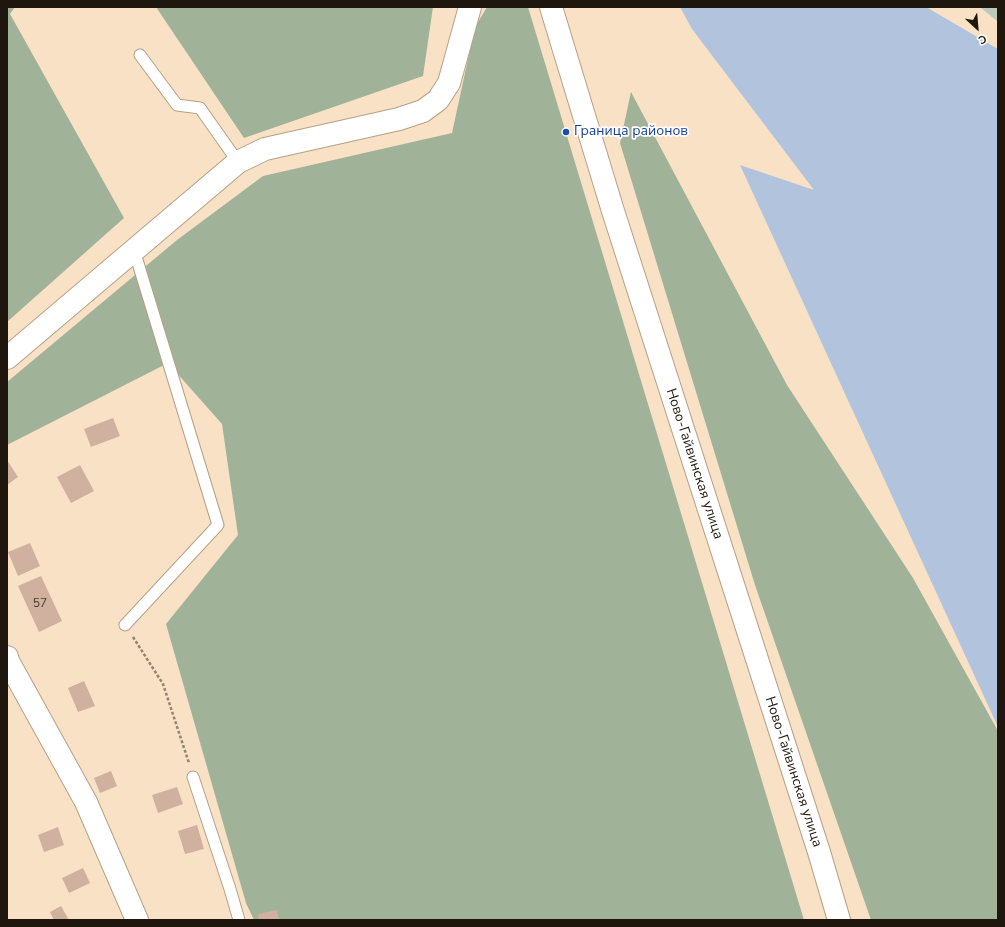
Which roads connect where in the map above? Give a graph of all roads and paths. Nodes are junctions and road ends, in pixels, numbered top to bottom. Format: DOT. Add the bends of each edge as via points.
graph roads {
  1 [pos="470,7"];
  2 [pos="551,7"];
  3 [pos="140,55"];
  4 [pos="238,162"];
  5 [pos="134,250"];
  6 [pos="7,358"];
  7 [pos="125,625"];
  8 [pos="7,657"];
  9 [pos="193,777"];
  10 [pos="137,920"];
  11 [pos="239,920"];
  12 [pos="839,920"];
  1 -- 4 [label="main road" via="449,83 438,100 423,111 399,119 265,149"];
  2 -- 12 [label="main road, Ново-Гайвинская улица" via="613,211"];
  3 -- 4 [label="lane" via="177,105 200,108"];
  4 -- 5 [label="main road"];
  5 -- 6 [label="main road"];
  5 -- 7 [label="lane" via="218,525"];
  7 -- 9 [label="path" via="163,684"];
  8 -- 10 [label="main road" via="86,802"];
  9 -- 11 [label="lane"];
}
